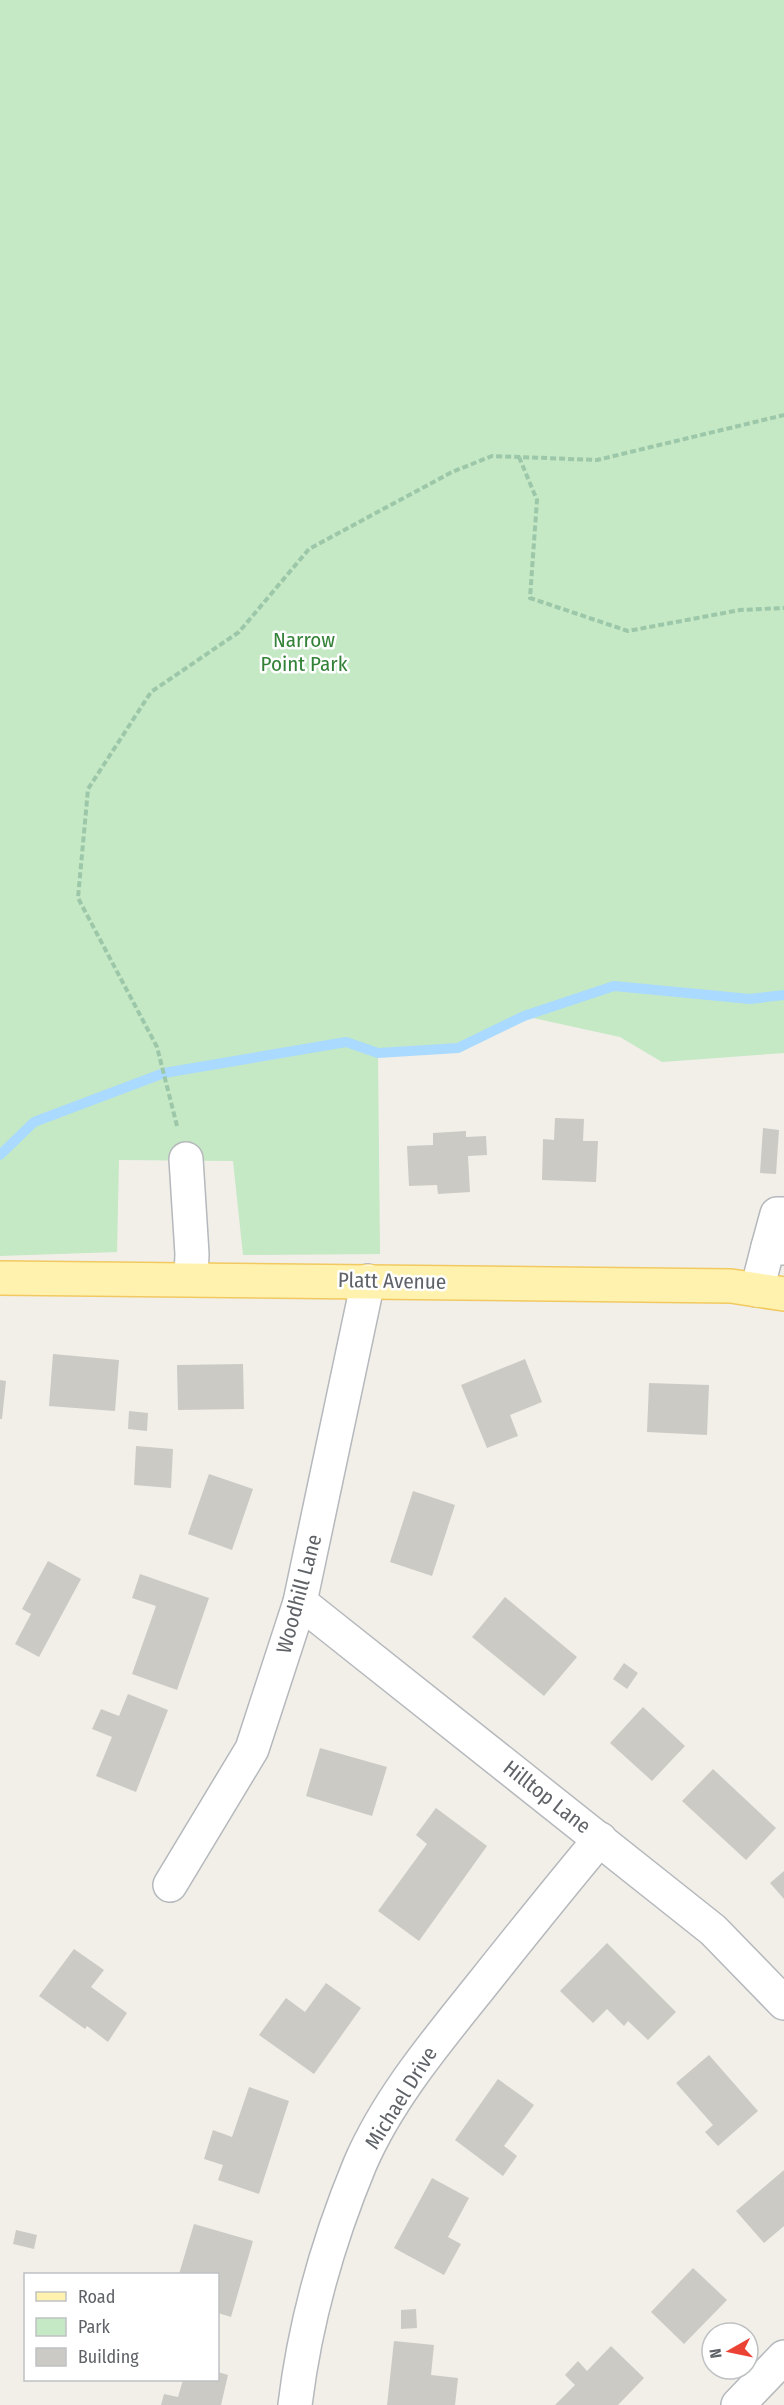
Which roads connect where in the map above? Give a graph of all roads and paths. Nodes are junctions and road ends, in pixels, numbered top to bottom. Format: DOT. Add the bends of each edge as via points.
graph roads {
  1 [pos="784,415"];
  2 [pos="519,457"];
  3 [pos="784,608"];
  4 [pos="186,1159"];
  5 [pos="784,1214"];
  6 [pos="776,1248"];
  7 [pos="0,1278"];
  8 [pos="191,1279"];
  9 [pos="368,1281"];
  10 [pos="771,1292"];
  11 [pos="300,1602"];
  12 [pos="600,1839"];
  13 [pos="170,1884"];
  14 [pos="784,2003"];
  15 [pos="784,2357"];
  16 [pos="295,2405"];
  17 [pos="738,2405"];
  1 -- 2 [label="path" via="597,460"];
  2 -- 3 [label="path" via="537,500 530,598 628,632 740,610"];
  2 -- 4 [label="path" via="492,456 452,472 309,549 239,632 152,692 88,789 78,898 157,1047"];
  4 -- 8 [label="street"];
  5 -- 6 [label="street" via="777,1214"];
  6 -- 10 [label="street"];
  7 -- 8 [label="main road, Platt Avenue"];
  8 -- 9 [label="main road, Platt Avenue"];
  9 -- 10 [label="main road, Platt Avenue" via="731,1286"];
  9 -- 11 [label="street, Woodhill Lane"];
  11 -- 12 [label="street, Hilltop Lane"];
  11 -- 13 [label="street, Woodhill Lane" via="252,1749"];
  12 -- 14 [label="street, Hilltop Lane" via="713,1930"];
  12 -- 16 [label="street, Michael Drive" via="429,2050 392,2105 361,2163 319,2278"];
  15 -- 17 [label="street"];
}
